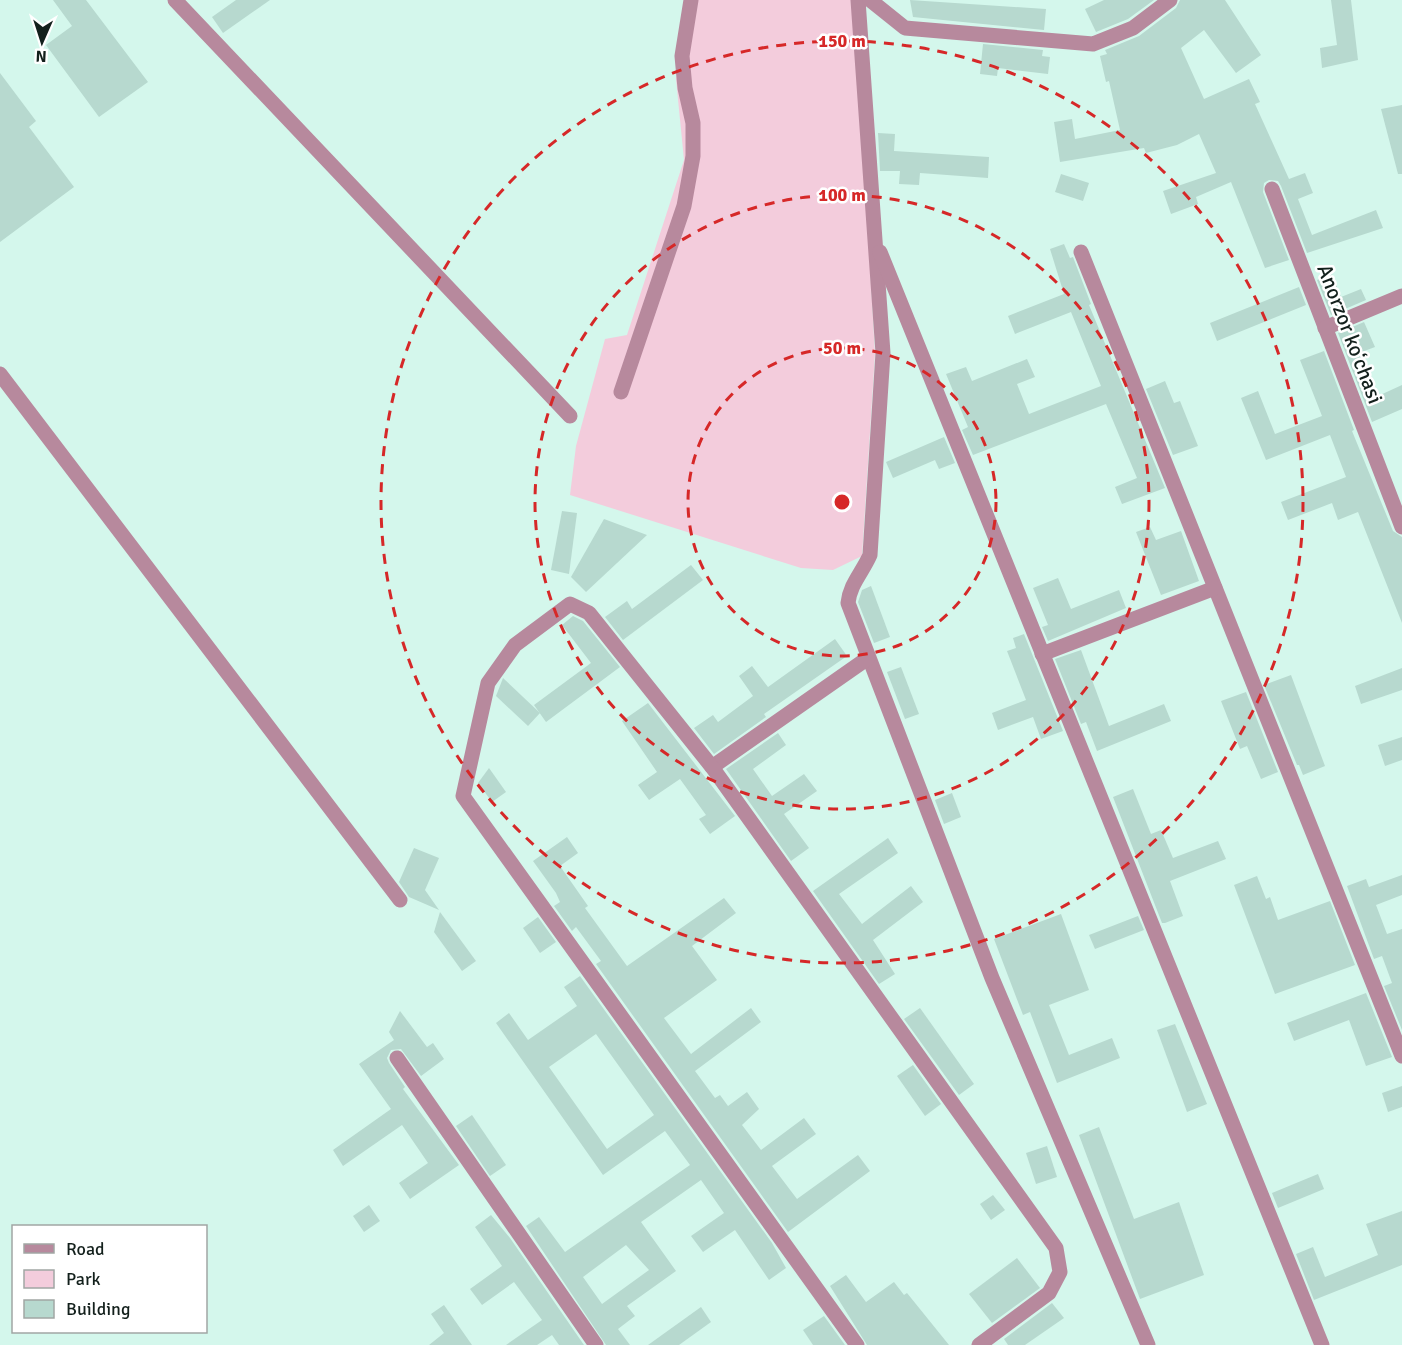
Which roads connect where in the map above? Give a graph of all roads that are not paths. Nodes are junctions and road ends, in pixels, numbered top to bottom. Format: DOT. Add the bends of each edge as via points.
graph roads {
  1 [pos="175,0"];
  2 [pos="692,0"];
  3 [pos="858,0"];
  4 [pos="870,0"];
  5 [pos="1170,0"];
  6 [pos="1272,189"];
  7 [pos="874,238"];
  8 [pos="1081,252"];
  9 [pos="1402,296"];
  10 [pos="1325,328"];
  11 [pos="0,374"];
  12 [pos="621,392"];
  13 [pos="570,416"];
  14 [pos="1401,522"];
  15 [pos="1215,588"];
  16 [pos="1042,654"];
  17 [pos="868,658"];
  18 [pos="712,767"];
  19 [pos="400,900"];
  20 [pos="1402,1056"];
  21 [pos="397,1058"];
  22 [pos="596,1345"];
  23 [pos="857,1345"];
  24 [pos="979,1345"];
  25 [pos="1148,1345"];
  26 [pos="1322,1345"];
  1 -- 13 [label="street"];
  2 -- 12 [label="street" via="682,56 693,123 693,156 684,206"];
  3 -- 7 [label="street"];
  4 -- 5 [label="street" via="905,28 1093,44 1133,28"];
  6 -- 10 [label="street, Anorzor koʻchasi"];
  7 -- 16 [label="street"];
  7 -- 17 [label="street" via="883,353 870,555 862,575 850,588 848,603"];
  8 -- 15 [label="street"];
  9 -- 10 [label="street"];
  10 -- 14 [label="street, Anorzor koʻchasi"];
  11 -- 19 [label="street"];
  15 -- 16 [label="street"];
  15 -- 20 [label="street"];
  16 -- 26 [label="street"];
  17 -- 18 [label="street"];
  17 -- 25 [label="street" via="992,978"];
  18 -- 23 [label="street" via="589,614 570,604 515,645 488,682 463,796"];
  18 -- 24 [label="street" via="1056,1248 1060,1272 1049,1293"];
  21 -- 22 [label="street"];
}
